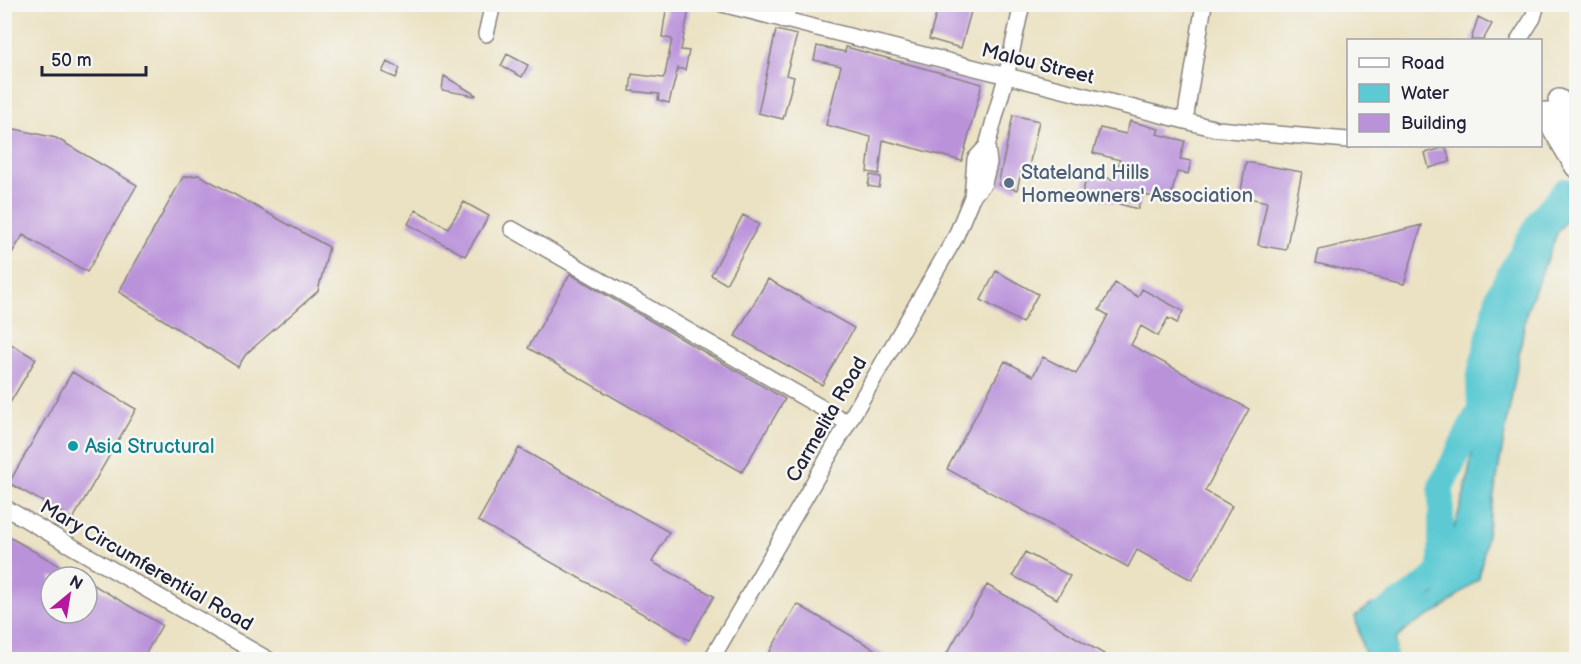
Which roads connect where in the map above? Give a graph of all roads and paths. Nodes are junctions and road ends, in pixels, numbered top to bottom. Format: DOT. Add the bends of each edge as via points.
graph roads {
  1 [pos="493,4"];
  2 [pos="722,4"];
  3 [pos="789,4"];
  4 [pos="1022,4"];
  5 [pos="1204,4"];
  6 [pos="1537,4"];
  7 [pos="785,21"];
  8 [pos="486,34"];
  9 [pos="1520,39"];
  10 [pos="1006,77"];
  11 [pos="1185,120"];
  12 [pos="1576,130"];
  13 [pos="1347,140"];
  14 [pos="1576,167"];
  15 [pos="512,229"];
  16 [pos="848,423"];
  17 [pos="4,507"];
  18 [pos="269,660"];
  19 [pos="711,660"];
  1 -- 8 [label="street"];
  2 -- 7 [label="street, Malou Street"];
  3 -- 7 [label="street"];
  4 -- 10 [label="street, Carmelita Road"];
  5 -- 11 [label="street"];
  6 -- 9 [label="street"];
  7 -- 10 [label="street, Malou Street"];
  10 -- 11 [label="street, Malou Street"];
  10 -- 16 [label="street, Carmelita Road" via="987,146 989,164 984,183 972,197 955,238"];
  11 -- 13 [label="street, Malou Street" via="1217,129"];
  12 -- 14 [label="highway" via="1552,107"];
  15 -- 16 [label="street"];
  16 -- 19 [label="street, Carmelita Road"];
  17 -- 18 [label="street, Mary Circumferential Road"];
}
